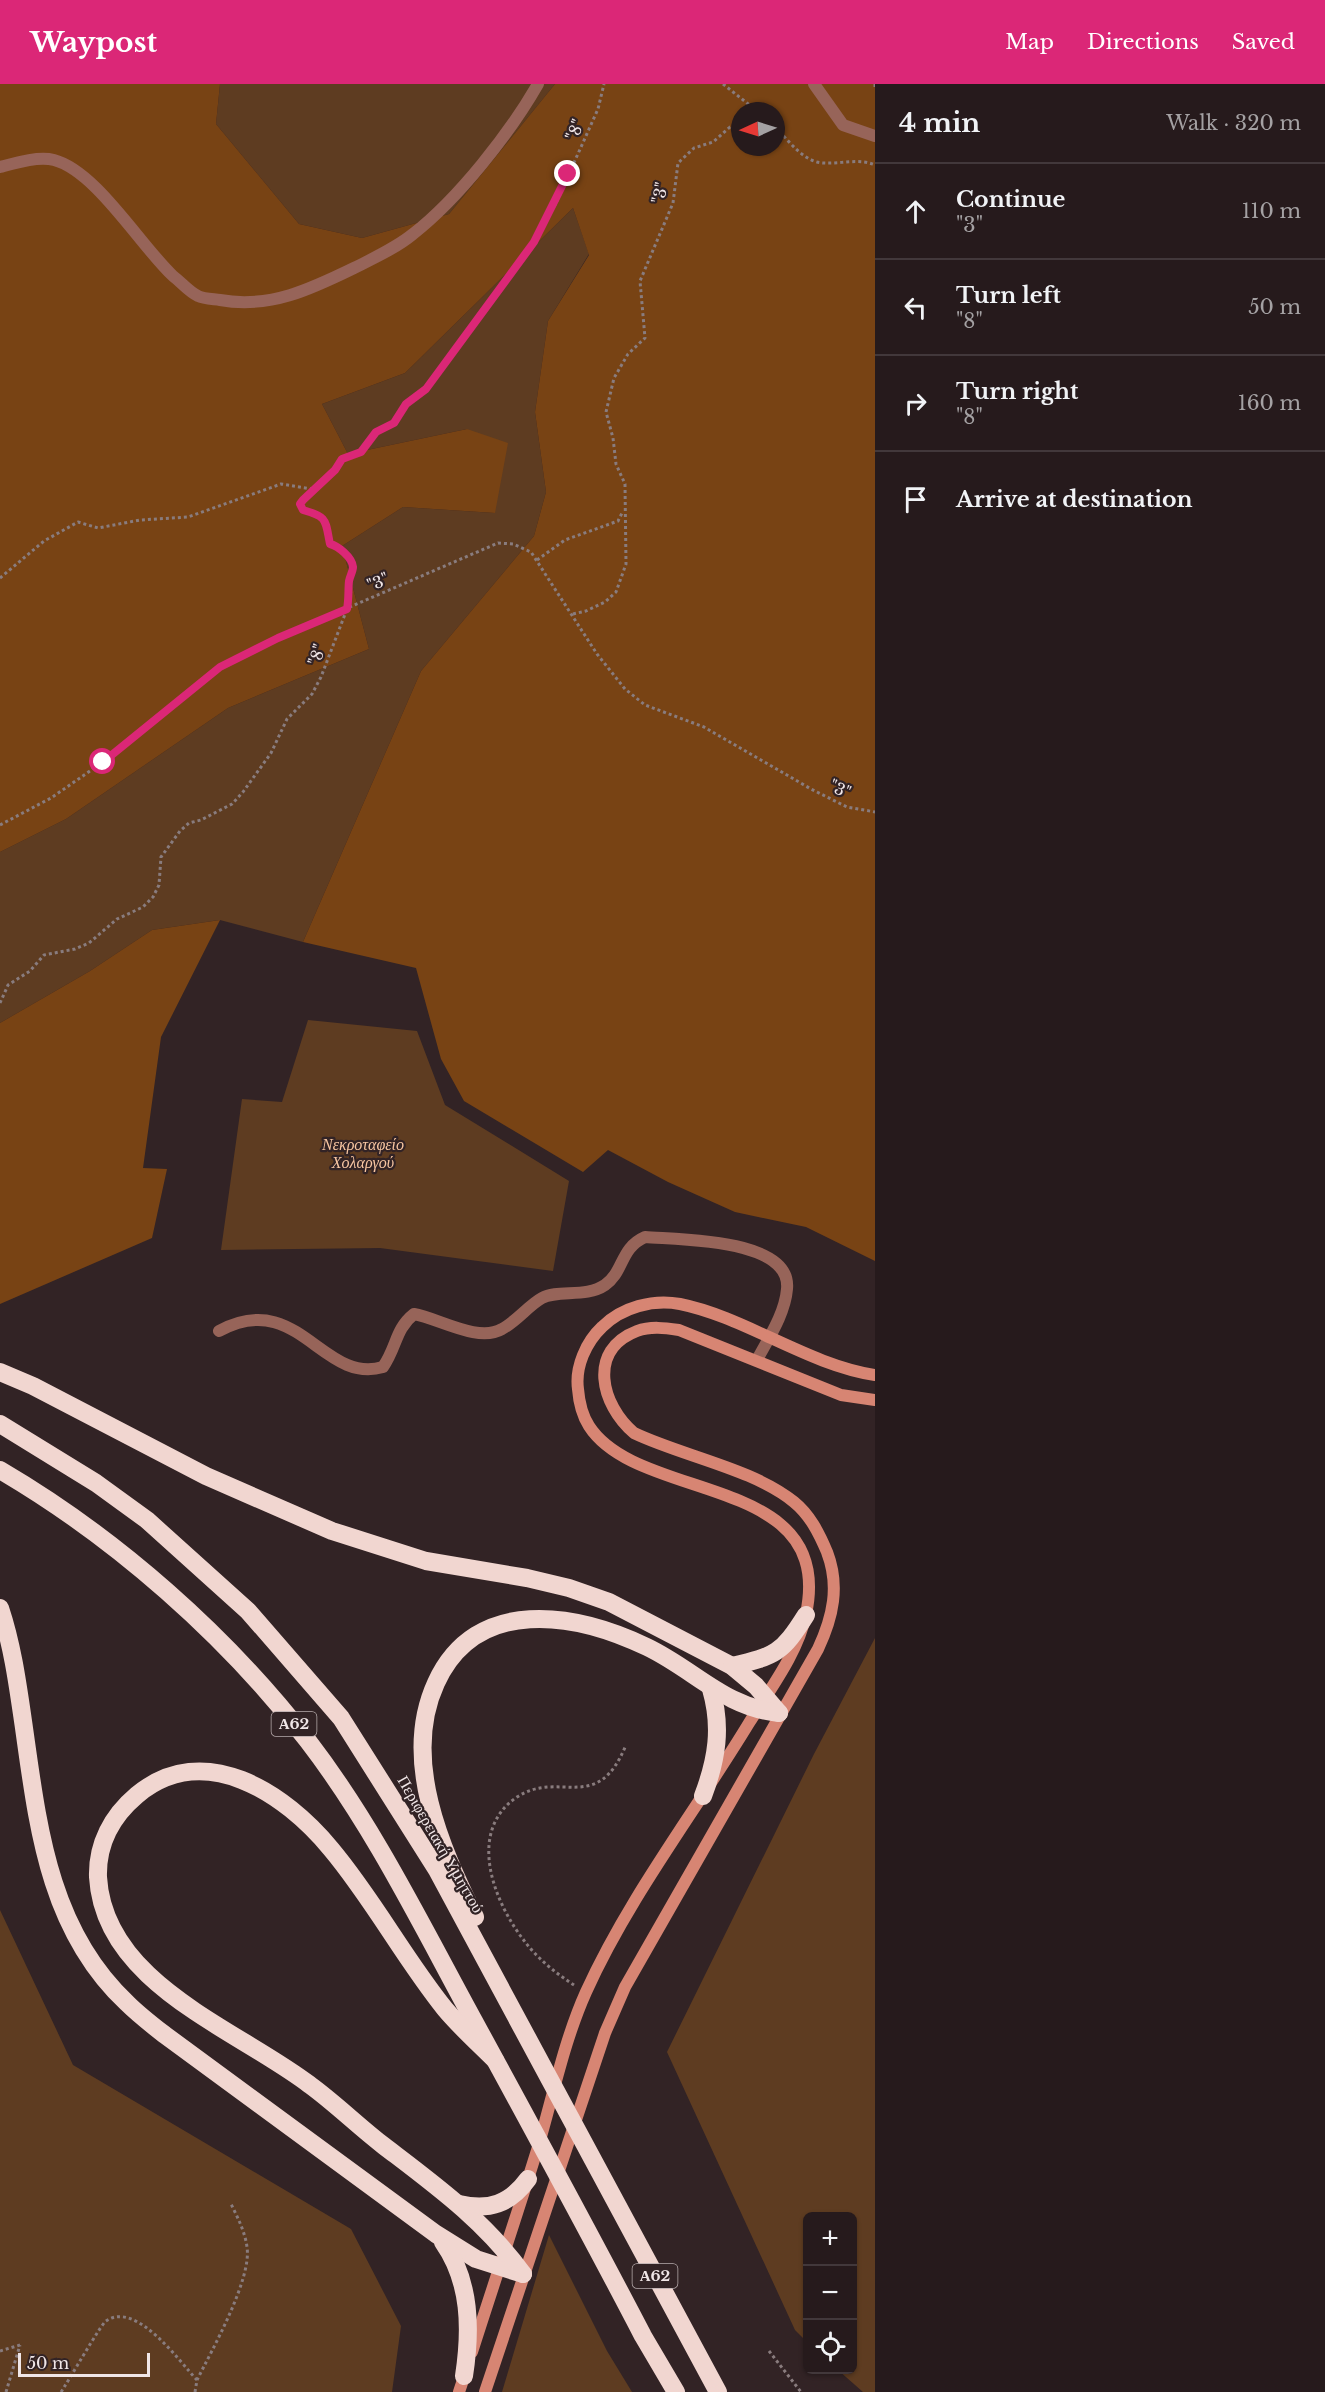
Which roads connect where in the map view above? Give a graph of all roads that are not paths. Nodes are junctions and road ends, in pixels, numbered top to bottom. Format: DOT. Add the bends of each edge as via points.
graph roads {
  1 [pos="538,84"];
  2 [pos="814,84"];
  3 [pos="875,136"];
  4 [pos="0,167"];
  5 [pos="219,1330"];
  6 [pos="769,1337"];
  7 [pos="757,1360"];
  8 [pos="0,1372"];
  9 [pos="875,1375"];
  10 [pos="875,1400"];
  11 [pos="0,1424"];
  12 [pos="0,1470"];
  13 [pos="0,1608"];
  14 [pos="806,1615"];
  15 [pos="732,1666"];
  16 [pos="711,1689"];
  17 [pos="761,1703"];
  18 [pos="779,1713"];
  19 [pos="703,1796"];
  20 [pos="506,1997"];
  21 [pos="495,2060"];
  22 [pos="528,2179"];
  23 [pos="459,2204"];
  24 [pos="436,2234"];
  25 [pos="505,2249"];
  26 [pos="498,2268"];
  27 [pos="523,2274"];
  28 [pos="462,2384"];
  29 [pos="485,2392"];
  30 [pos="676,2392"];
  31 [pos="718,2392"];
  1 -- 4 [label="street" via="522,113 455,194 413,235 304,292 278,300 240,304 198,296 154,258 96,188 72,168 52,159"];
  2 -- 3 [label="street" via="843,125"];
  5 -- 6 [label="street" via="238,1320 277,1321 353,1368 370,1371 383,1367 392,1354 401,1323 414,1314 433,1317 456,1329 499,1331 543,1297 588,1292 605,1285 632,1243 645,1237 746,1247 770,1257 781,1268 788,1286"];
  6 -- 7 [label="street"];
  6 -- 9 [label="street" via="832,1364"];
  6 -- 14 [label="street" via="681,1305 639,1306 620,1313 588,1344 577,1383 588,1425 618,1453 741,1501 785,1528 799,1547 806,1569"];
  7 -- 10 [label="street" via="841,1395"];
  7 -- 18 [label="street" via="679,1330 656,1327 637,1331 612,1350 603,1379 613,1409 634,1433 778,1491 802,1510 820,1535 834,1583 829,1624"];
  8 -- 15 [label="highway" via="206,1476 322,1527 426,1561 569,1588 609,1602"];
  11 -- 20 [label="highway, Περιφερειακή Υμηττού / Α62" via="96,1482 147,1520 248,1611 297,1665 340,1718 388,1790"];
  12 -- 21 [label="highway, Α62" via="91,1528 225,1646 265,1689 310,1743 391,1868"];
  13 -- 24 [label="highway" via="17,1678 43,1851 57,1895 99,1971 126,2003 165,2035"];
  14 -- 15 [label="highway" via="779,1651"];
  14 -- 17 [label="street" via="797,1642"];
  15 -- 17 [label="highway"];
  16 -- 17 [label="highway"];
  16 -- 19 [label="highway" via="718,1712 719,1736"];
  16 -- 20 [label="highway" via="693,1673 639,1643 573,1621 541,1617 506,1622 482,1632 442,1670 423,1725 426,1786 448,1855 484,1935"];
  17 -- 18 [label="highway"];
  17 -- 19 [label="street"];
  18 -- 27 [label="street" via="626,1987 605,2033"];
  19 -- 22 [label="street" via="643,1890 586,1993"];
  20 -- 31 [label="highway, Περιφερειακή Υμηττού / Α62"];
  21 -- 23 [label="highway" via="446,2010 331,1848 286,1806 256,1786 231,1775 202,1770 179,1774 147,1786 111,1823 102,1842 99,1894 109,1923 134,1961 192,2008 310,2084"];
  21 -- 30 [label="highway, Α62"];
  22 -- 23 [label="highway" via="519,2192 498,2204 474,2208"];
  22 -- 25 [label="street"];
  23 -- 25 [label="highway"];
  24 -- 26 [label="highway"];
  24 -- 28 [label="highway" via="456,2266 465,2292 469,2348"];
  25 -- 26 [label="street"];
  25 -- 27 [label="highway"];
  26 -- 27 [label="highway"];
  26 -- 28 [label="street"];
  27 -- 29 [label="street"];
}
